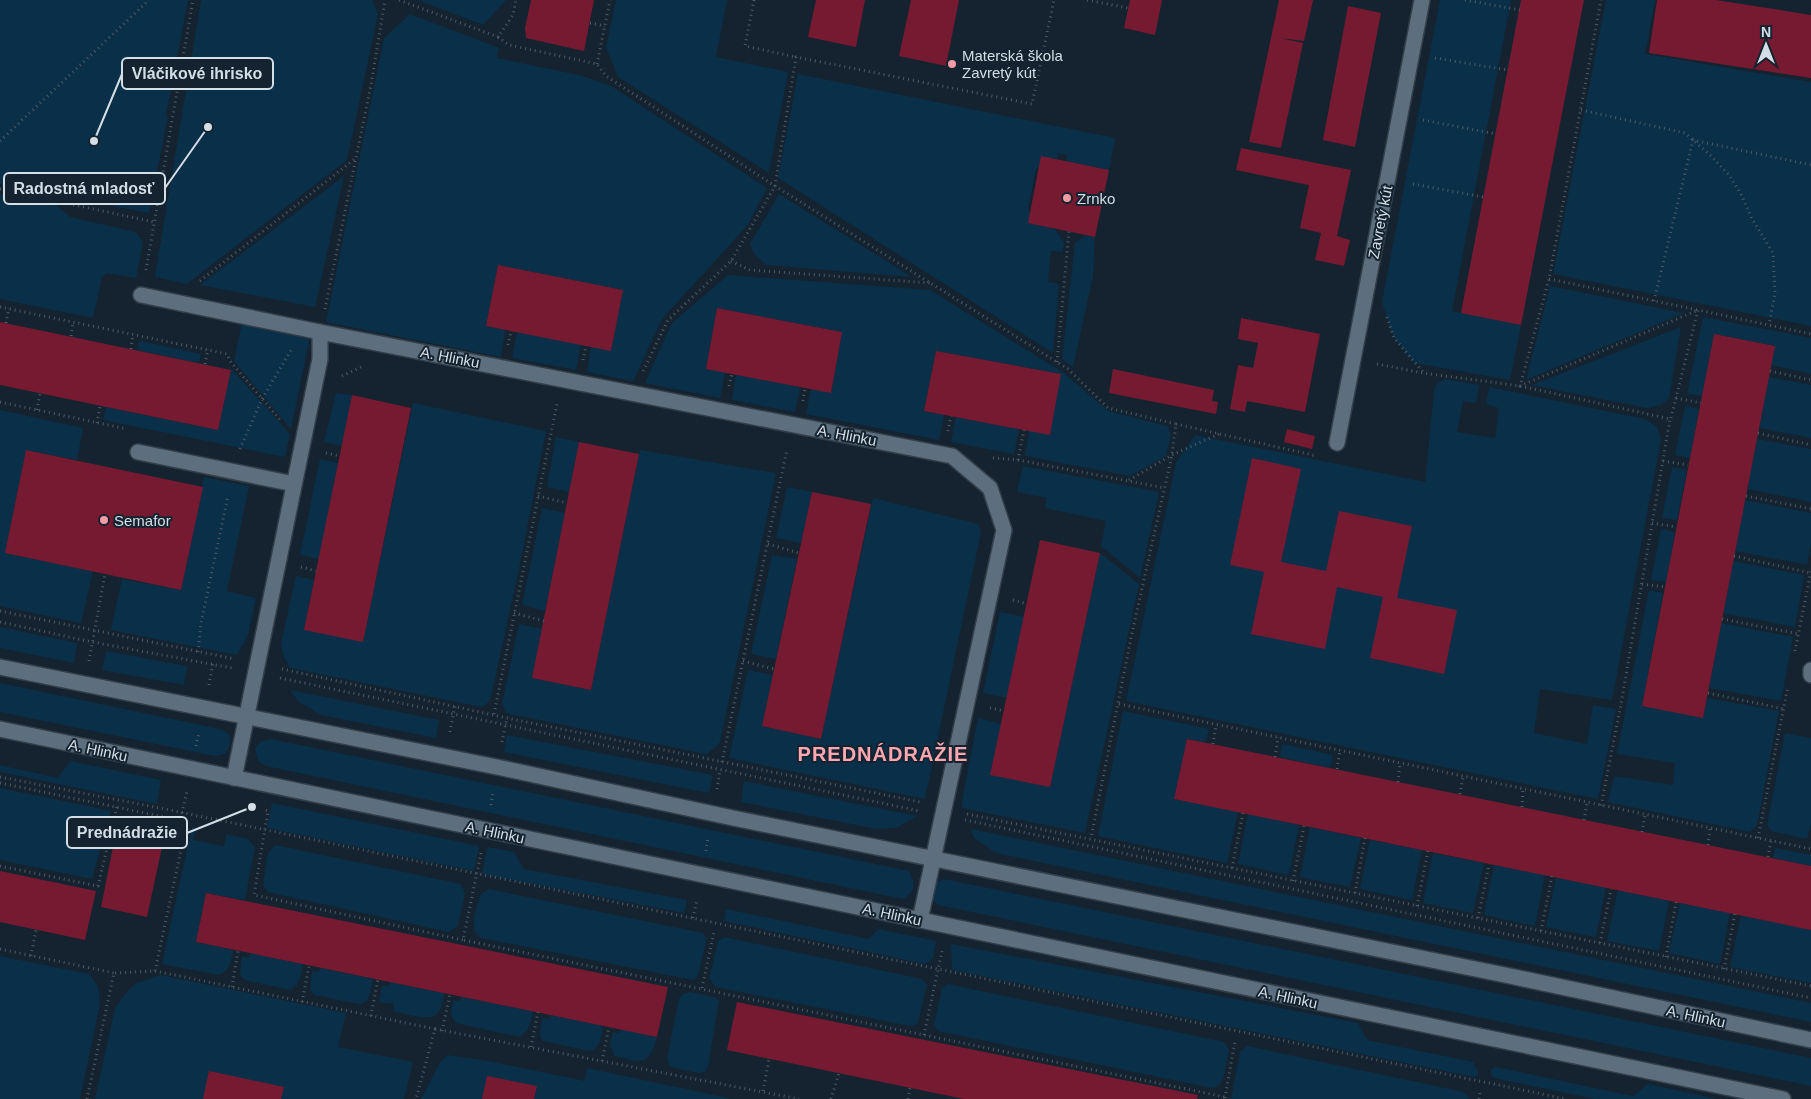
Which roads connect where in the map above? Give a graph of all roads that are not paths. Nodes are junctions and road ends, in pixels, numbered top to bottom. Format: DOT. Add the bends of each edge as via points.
graph roads {
  1 [pos="1422,0"];
  2 [pos="141,295"];
  3 [pos="320,332"];
  4 [pos="1337,443"];
  5 [pos="138,452"];
  6 [pos="294,484"];
  7 [pos="0,667"];
  8 [pos="1811,670"];
  9 [pos="1811,675"];
  10 [pos="246,716"];
  11 [pos="0,730"];
  12 [pos="234,778"];
  13 [pos="934,858"];
  14 [pos="920,920"];
  15 [pos="1811,1040"];
  16 [pos="1783,1099"];
  1 -- 4 [label="street, Zavretý kút"];
  2 -- 3 [label="street, A. Hlinku"];
  3 -- 6 [label="street" via="320,359"];
  3 -- 13 [label="street, A. Hlinku" via="952,456 969,470 990,488 1004,530"];
  5 -- 6 [label="street"];
  6 -- 10 [label="street"];
  7 -- 10 [label="street, A. Hlinku"];
  8 -- 9 [label="street"];
  10 -- 12 [label="street"];
  10 -- 13 [label="street, A. Hlinku"];
  11 -- 12 [label="street, A. Hlinku"];
  12 -- 14 [label="street, A. Hlinku"];
  13 -- 14 [label="street"];
  13 -- 15 [label="street, A. Hlinku"];
  14 -- 16 [label="street, A. Hlinku"];
}
